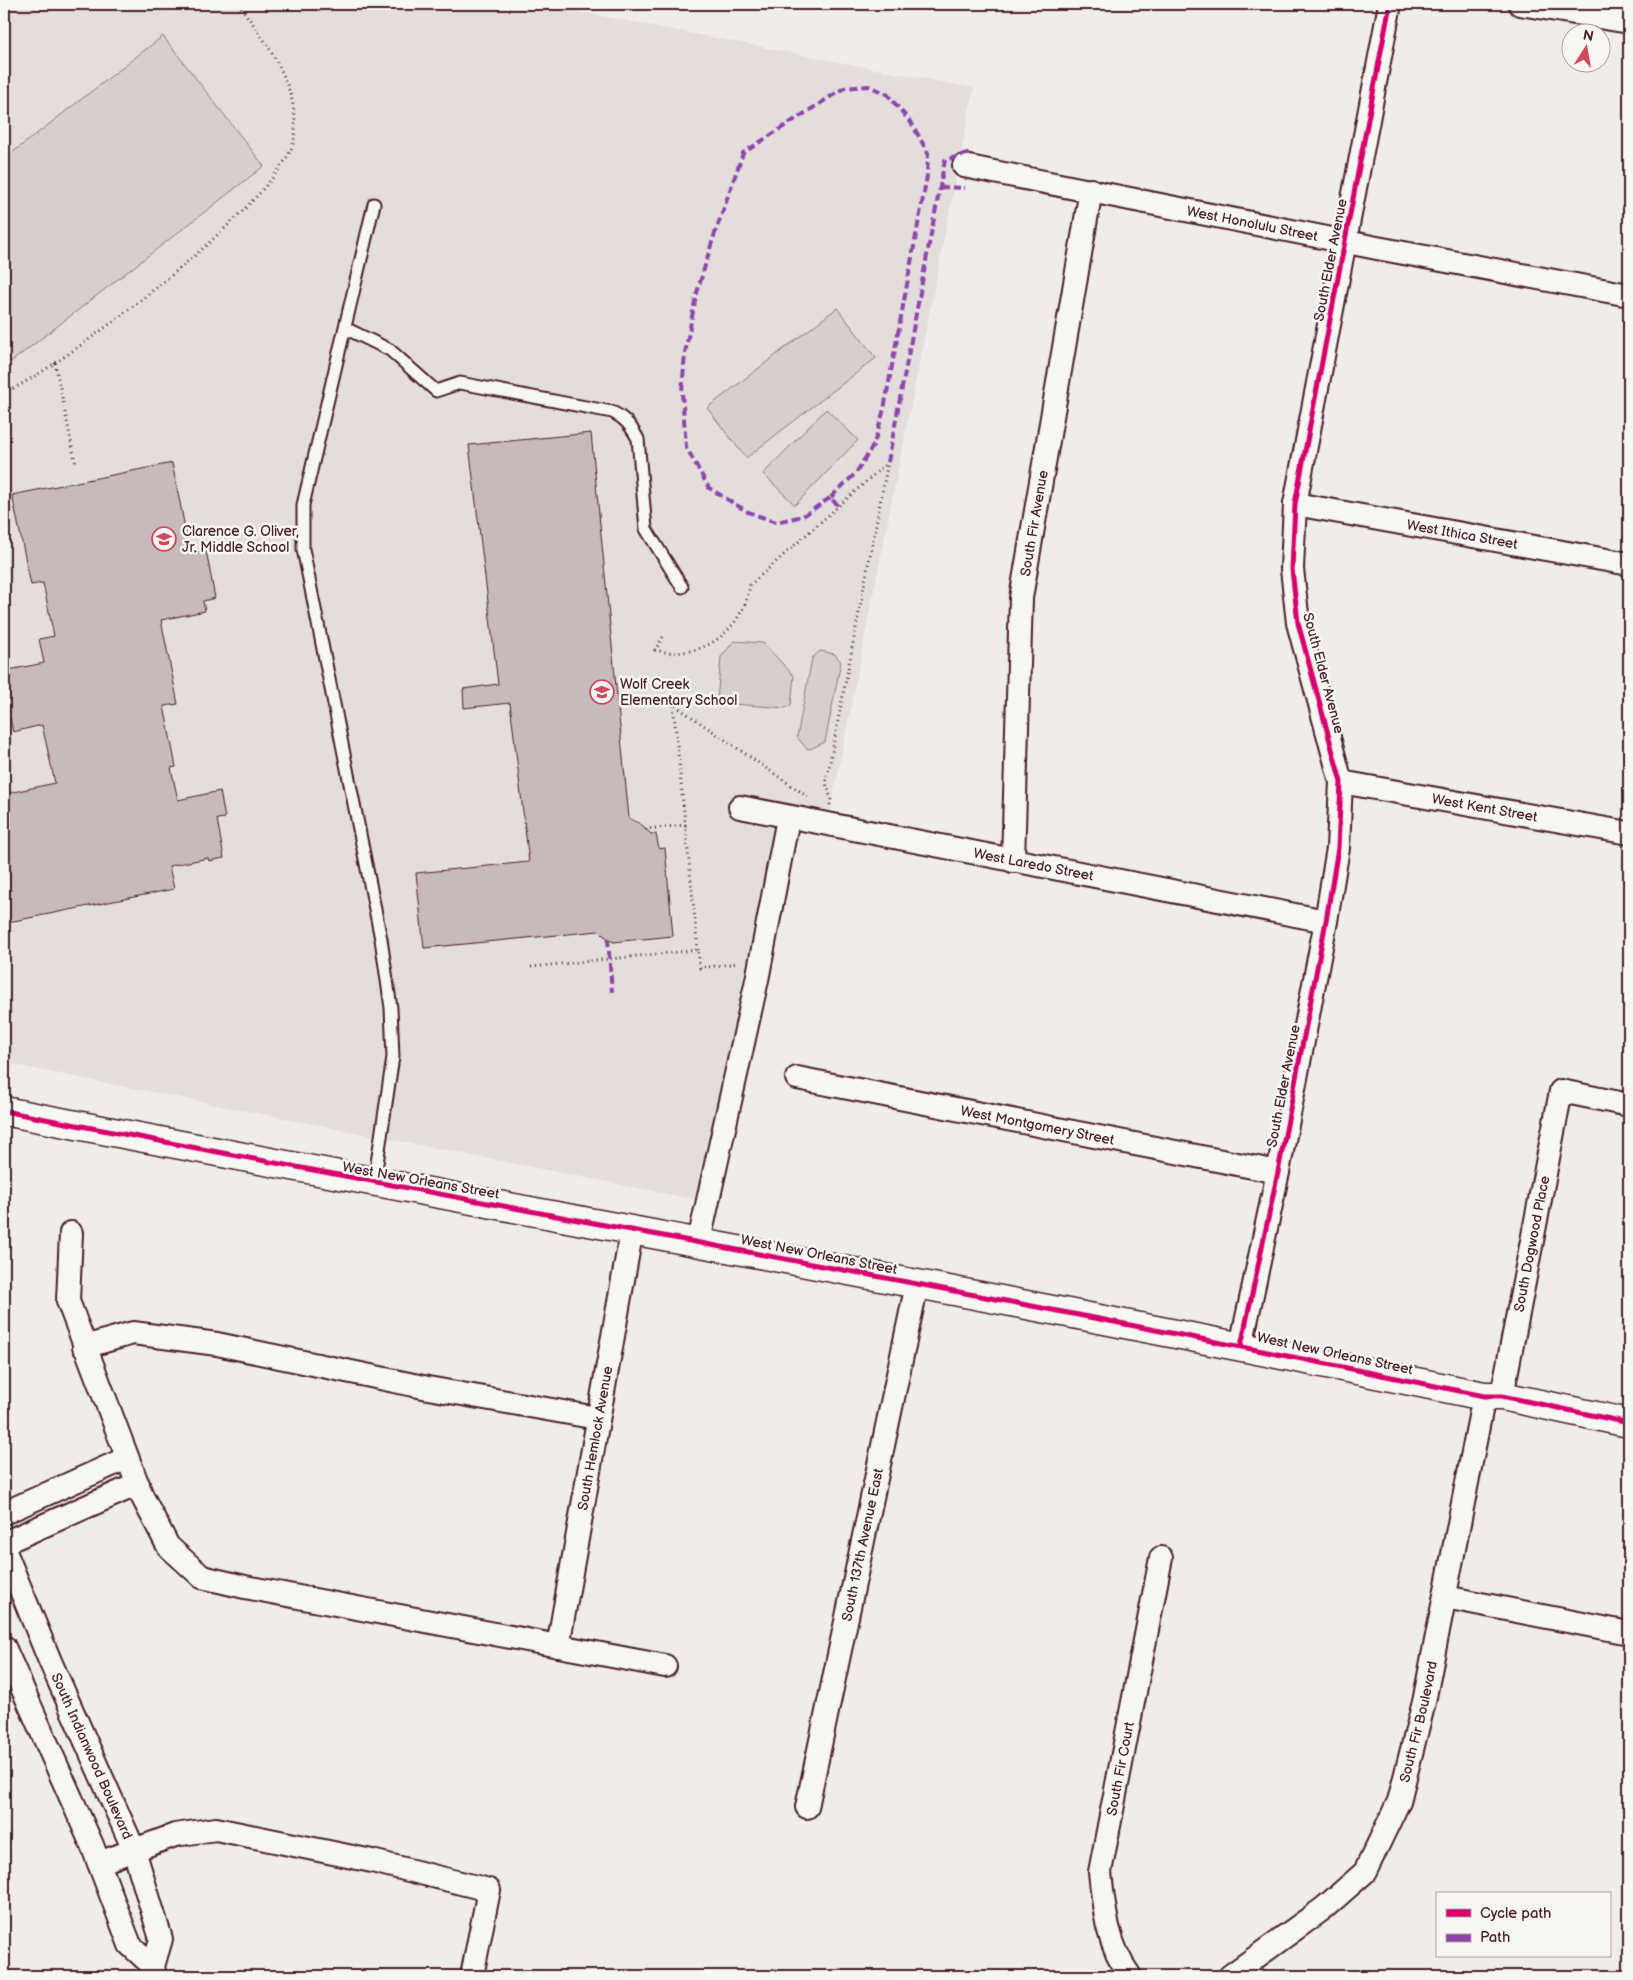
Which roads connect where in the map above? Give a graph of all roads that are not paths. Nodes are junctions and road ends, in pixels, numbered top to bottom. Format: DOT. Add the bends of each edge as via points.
graph roads {
  1 [pos="1390,4"];
  2 [pos="1520,4"];
  3 [pos="1629,22"];
  4 [pos="964,166"];
  5 [pos="1091,190"];
  6 [pos="374,204"];
  7 [pos="1345,242"];
  8 [pos="1629,295"];
  9 [pos="345,328"];
  10 [pos="1295,504"];
  11 [pos="1629,564"];
  12 [pos="682,586"];
  13 [pos="1341,782"];
  14 [pos="740,807"];
  15 [pos="788,818"];
  16 [pos="1629,833"];
  17 [pos="1013,861"];
  18 [pos="1326,921"];
  19 [pos="797,1078"];
  20 [pos="1629,1104"];
  21 [pos="4,1111"];
  22 [pos="1278,1172"];
  23 [pos="374,1183"];
  24 [pos="632,1229"];
  25 [pos="72,1233"];
  26 [pos="699,1241"];
  27 [pos="917,1284"];
  28 [pos="1242,1346"];
  29 [pos="84,1347"];
  30 [pos="1493,1396"];
  31 [pos="598,1418"];
  32 [pos="1629,1423"];
  33 [pos="127,1458"];
  34 [pos="138,1484"];
  35 [pos="62,1488"];
  36 [pos="4,1513"];
  37 [pos="73,1514"];
  38 [pos="4,1543"];
  39 [pos="4,1549"];
  40 [pos="1161,1558"];
  41 [pos="1445,1597"];
  42 [pos="1629,1633"];
  43 [pos="558,1646"];
  44 [pos="4,1648"];
  45 [pos="50,1662"];
  46 [pos="665,1666"];
  47 [pos="10,1681"];
  48 [pos="807,1806"];
  49 [pos="134,1850"];
  50 [pos="99,1863"];
  51 [pos="154,1971"];
  52 [pos="472,1976"];
  53 [pos="1130,1976"];
  54 [pos="1230,1976"];
  1 -- 7 [label="street, South Elder Avenue"];
  2 -- 3 [label="street"];
  4 -- 5 [label="street, West Honolulu Street"];
  5 -- 7 [label="street, West Honolulu Street"];
  5 -- 17 [label="street, South Fir Avenue" via="1021,598"];
  6 -- 9 [label="lane"];
  7 -- 8 [label="street, West Honolulu Street"];
  7 -- 10 [label="street, South Elder Avenue"];
  9 -- 12 [label="lane" via="390,350 436,391 460,383 612,412 622,417 638,439 646,529"];
  9 -- 23 [label="lane" via="303,505 303,549 381,939 391,1008 393,1057"];
  10 -- 11 [label="street, West Ithica Street"];
  10 -- 13 [label="street, South Elder Avenue" via="1292,569 1298,623"];
  13 -- 16 [label="street, West Kent Street"];
  13 -- 18 [label="street, South Elder Avenue" via="1338,848"];
  14 -- 15 [label="street, West Laredo Street"];
  15 -- 17 [label="street, West Laredo Street"];
  15 -- 26 [label="street" via="757,980"];
  17 -- 18 [label="street, West Laredo Street"];
  18 -- 22 [label="street, South Elder Avenue"];
  19 -- 22 [label="street, West Montgomery Street"];
  20 -- 30 [label="street, South Dogwood Place" via="1560,1091"];
  21 -- 23 [label="street, West New Orleans Street"];
  22 -- 28 [label="street, South Elder Avenue"];
  23 -- 24 [label="street, West New Orleans Street"];
  24 -- 26 [label="street, West New Orleans Street"];
  24 -- 31 [label="street, South Hemlock Avenue"];
  25 -- 29 [label="street" via="68,1301"];
  26 -- 27 [label="street, West New Orleans Street"];
  27 -- 28 [label="street, West New Orleans Street"];
  27 -- 48 [label="street, South 137th Avenue East"];
  28 -- 30 [label="street, West New Orleans Street"];
  29 -- 31 [label="street" via="133,1332 217,1344 428,1388"];
  29 -- 33 [label="street"];
  30 -- 32 [label="street, West New Orleans Street"];
  30 -- 41 [label="street, South Fir Boulevard"];
  31 -- 43 [label="street, South Hemlock Avenue"];
  33 -- 34 [label="street"];
  33 -- 35 [label="street"];
  34 -- 37 [label="street"];
  34 -- 43 [label="street" via="168,1546 202,1577"];
  35 -- 36 [label="street"];
  35 -- 37 [label="street"];
  37 -- 38 [label="street"];
  39 -- 45 [label="street, South Indianwood Boulevard"];
  40 -- 53 [label="street, South Fir Court" via="1100,1872 1106,1922 1119,1962"];
  41 -- 42 [label="street"];
  41 -- 54 [label="street, South Fir Boulevard" via="1424,1702 1399,1801 1365,1872 1324,1908"];
  43 -- 46 [label="street"];
  44 -- 47 [label="street, South Indianwood Boulevard"];
  45 -- 47 [label="street"];
  45 -- 49 [label="street, South Indianwood Boulevard"];
  47 -- 50 [label="street, South Indianwood Boulevard"];
  49 -- 50 [label="street"];
  49 -- 51 [label="street, South Indianwood Boulevard" via="162,1939"];
  49 -- 52 [label="street" via="175,1835 216,1829 362,1859 489,1890"];
  50 -- 51 [label="street, South Indianwood Boulevard" via="130,1945"];
}
